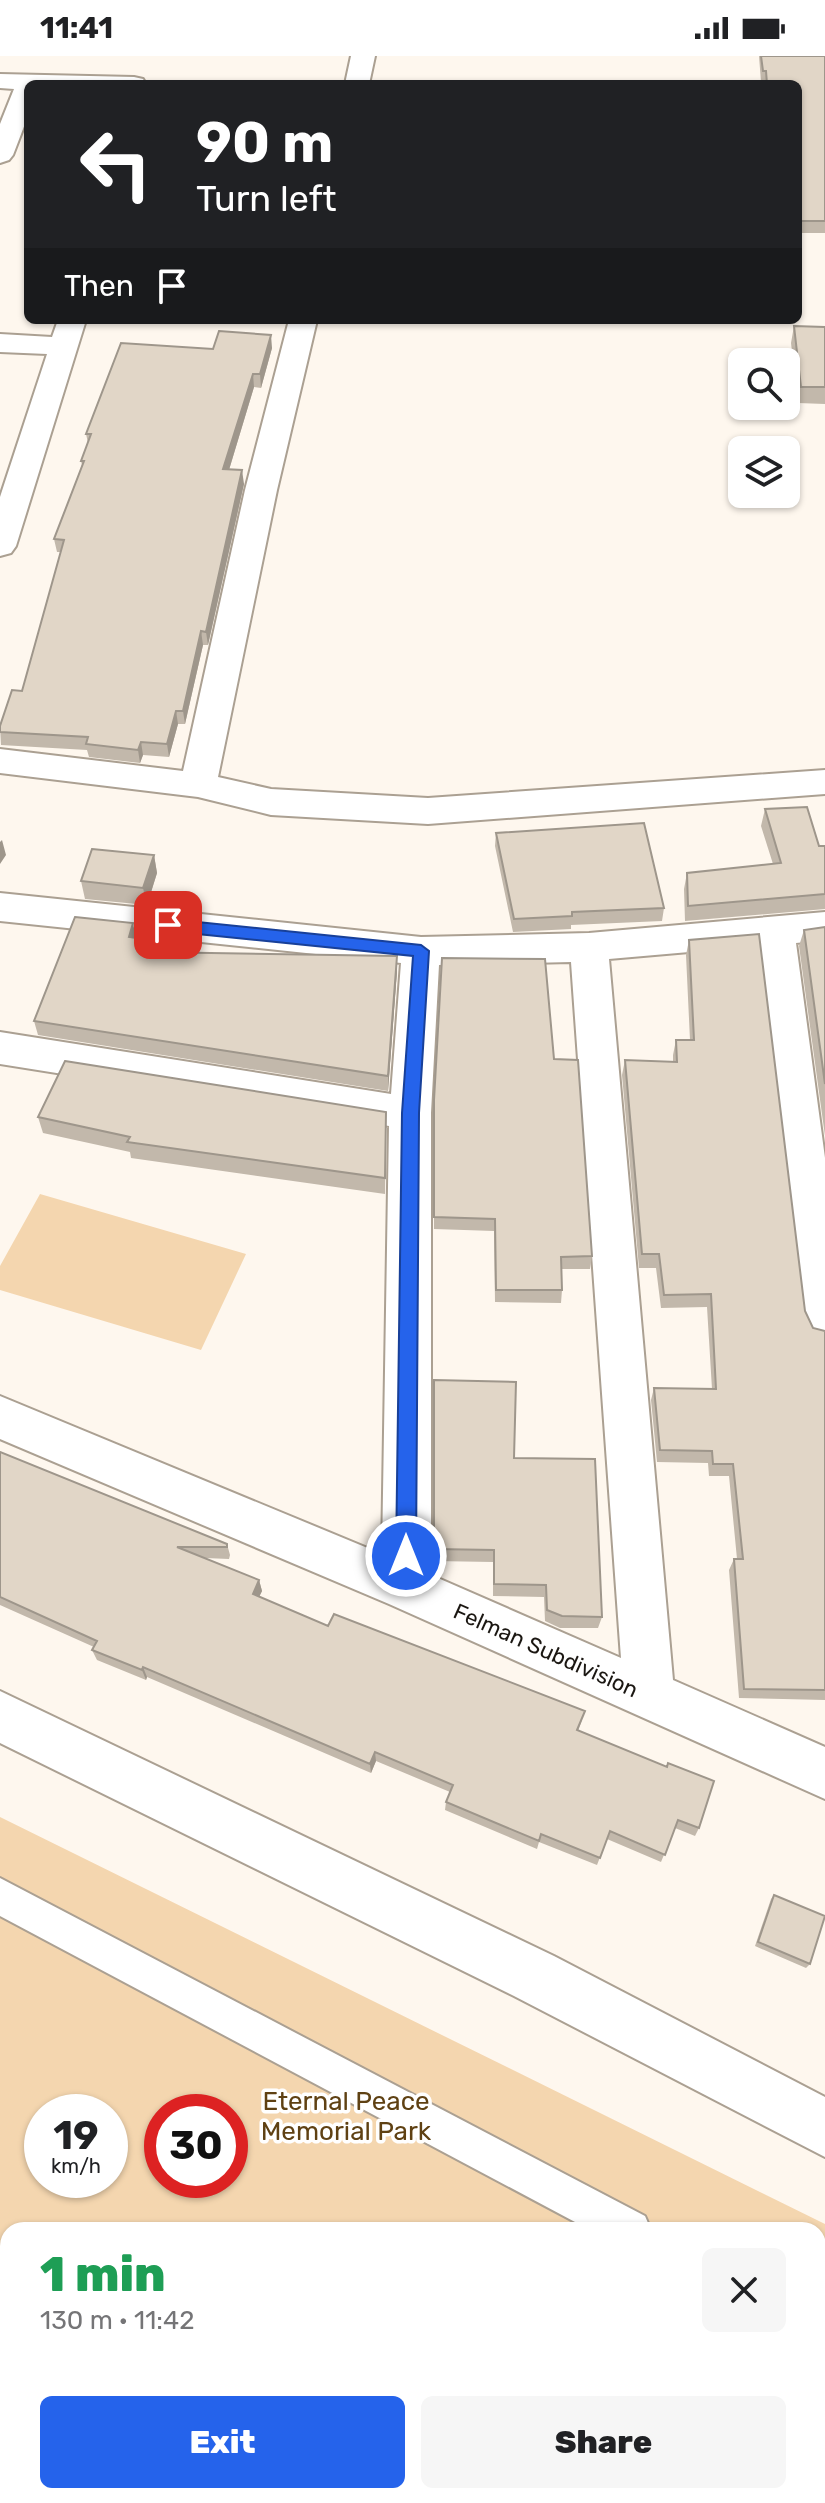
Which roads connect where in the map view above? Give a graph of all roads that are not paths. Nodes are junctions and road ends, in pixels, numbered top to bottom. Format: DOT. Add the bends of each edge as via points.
graph roads {
  1 [pos="363,56"];
  2 [pos="358,80"];
  3 [pos="0,81"];
  4 [pos="24,83"];
  5 [pos="24,96"];
  6 [pos="0,155"];
  7 [pos="302,324"];
  8 [pos="67,333"];
  9 [pos="0,343"];
  10 [pos="0,546"];
  11 [pos="0,761"];
  12 [pos="825,782"];
  13 [pos="198,785"];
  14 [pos="3,914"];
  15 [pos="825,926"];
  16 [pos="775,929"];
  17 [pos="589,947"];
  18 [pos="421,951"];
  19 [pos="0,1048"];
  20 [pos="410,1113"];
  21 [pos="825,1324"];
  22 [pos="0,1417"];
  23 [pos="406,1588"];
  24 [pos="649,1695"];
  25 [pos="0,1716"];
  26 [pos="825,1773"];
  27 [pos="0,1896"];
  28 [pos="825,2128"];
  29 [pos="616,2222"];
  1 -- 2 [label="street"];
  3 -- 4 [label="street"];
  5 -- 6 [label="street"];
  7 -- 13 [label="street"];
  8 -- 9 [label="street"];
  8 -- 10 [label="street"];
  11 -- 13 [label="street"];
  12 -- 13 [label="street" via="428,811 271,802"];
  14 -- 18 [label="street"];
  15 -- 16 [label="street"];
  16 -- 17 [label="street"];
  16 -- 21 [label="street"];
  17 -- 18 [label="street"];
  17 -- 24 [label="street"];
  18 -- 20 [label="street"];
  19 -- 20 [label="street"];
  20 -- 23 [label="street"];
  22 -- 23 [label="street, Felman Subdivision"];
  23 -- 24 [label="street, Felman Subdivision"];
  24 -- 26 [label="street, Felman Subdivision"];
  25 -- 28 [label="street" via="534,1976"];
  27 -- 29 [label="lane"];
}
